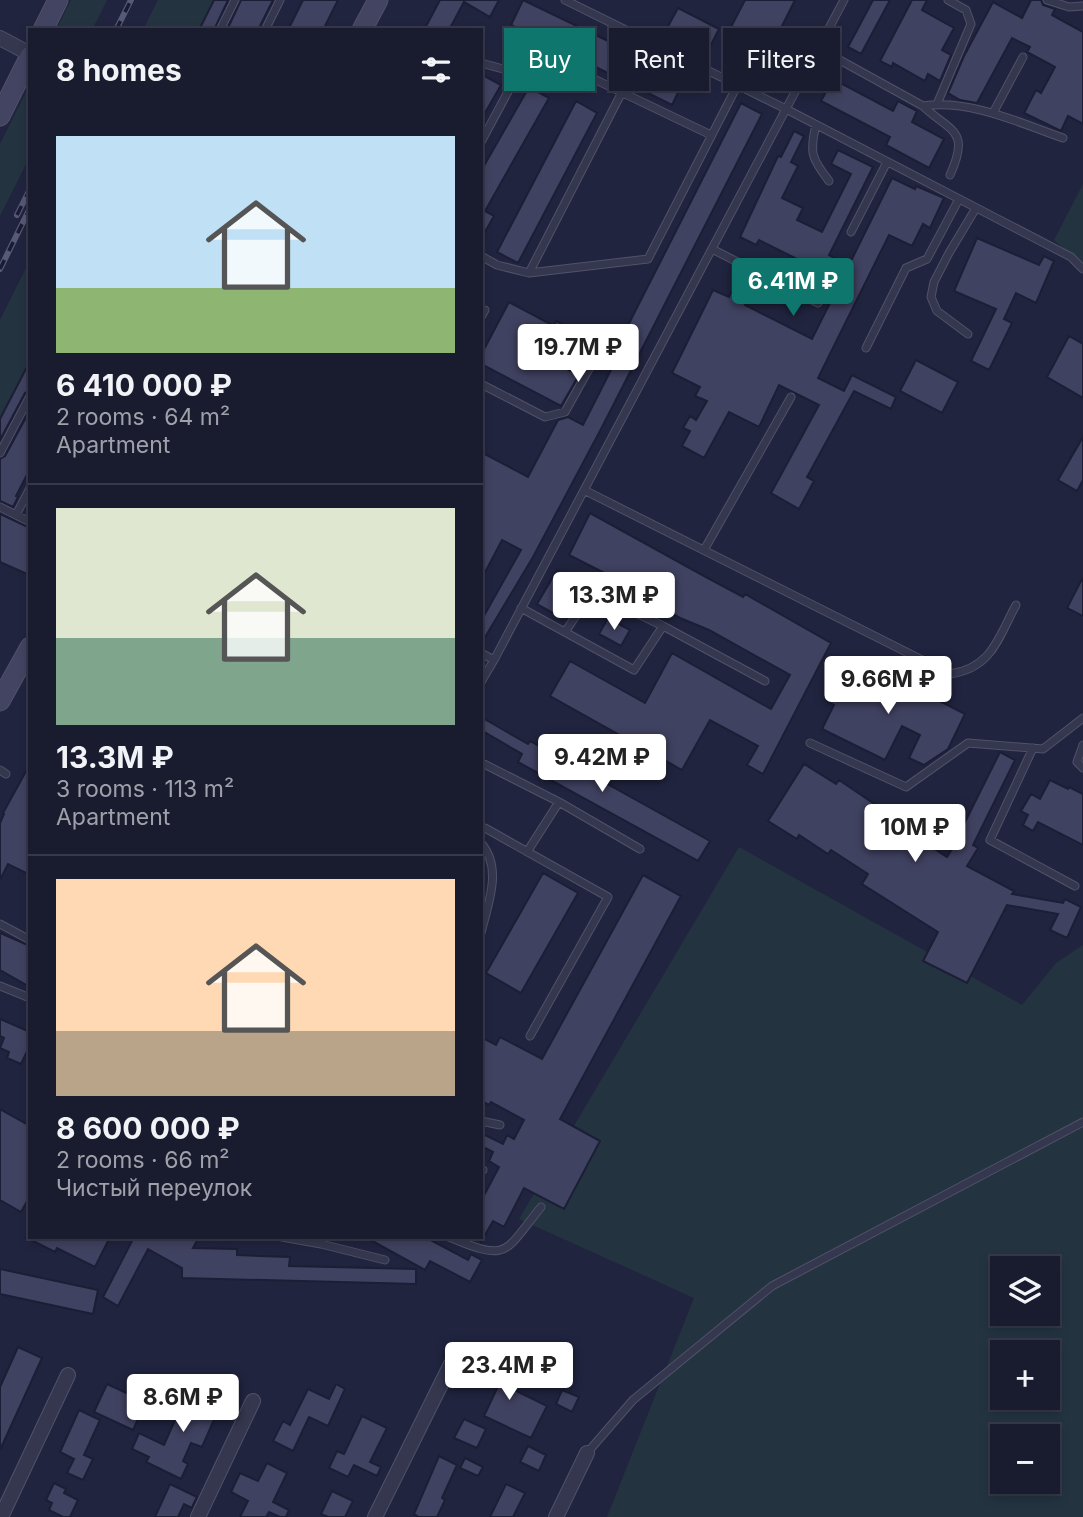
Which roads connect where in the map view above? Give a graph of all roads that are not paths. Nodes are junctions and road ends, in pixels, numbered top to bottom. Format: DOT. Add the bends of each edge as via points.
graph roads {
  1 [pos="58,0"];
  2 [pos="235,0"];
  3 [pos="280,0"];
  4 [pos="378,0"];
  5 [pos="565,0"];
  6 [pos="844,0"];
  7 [pos="948,0"];
  8 [pos="1047,0"];
  9 [pos="1083,6"];
  10 [pos="44,28"];
  11 [pos="221,28"];
  12 [pos="266,28"];
  13 [pos="363,28"];
  14 [pos="829,28"];
  15 [pos="0,38"];
  16 [pos="28,54"];
  17 [pos="1023,57"];
  18 [pos="28,59"];
  19 [pos="840,60"];
  20 [pos="483,64"];
  21 [pos="504,69"];
  22 [pos="723,79"];
  23 [pos="595,80"];
  24 [pos="508,91"];
  25 [pos="734,91"];
  26 [pos="748,91"];
  27 [pos="795,91"];
  28 [pos="622,93"];
  29 [pos="937,104"];
  30 [pos="923,106"];
  31 [pos="786,109"];
  32 [pos="993,113"];
  33 [pos="0,116"];
  34 [pos="816,125"];
  35 [pos="711,135"];
  36 [pos="483,138"];
  37 [pos="1063,138"];
  38 [pos="887,162"];
  39 [pos="950,175"];
  40 [pos="829,181"];
  41 [pos="959,199"];
  42 [pos="976,208"];
  43 [pos="851,232"];
  44 [pos="712,249"];
  45 [pos="483,257"];
  46 [pos="1083,270"];
  47 [pos="530,273"];
  48 [pos="818,303"];
  49 [pos="968,334"];
  50 [pos="866,348"];
  51 [pos="561,351"];
  52 [pos="483,385"];
  53 [pos="792,397"];
  54 [pos="28,400"];
  55 [pos="0,453"];
  56 [pos="584,490"];
  57 [pos="28,492"];
  58 [pos="0,507"];
  59 [pos="16,515"];
  60 [pos="28,521"];
  61 [pos="704,551"];
  62 [pos="1016,605"];
  63 [pos="521,608"];
  64 [pos="663,626"];
  65 [pos="565,632"];
  66 [pos="28,650"];
  67 [pos="483,654"];
  68 [pos="494,660"];
  69 [pos="483,679"];
  70 [pos="765,681"];
  71 [pos="2,693"];
  72 [pos="1083,718"];
  73 [pos="810,743"];
  74 [pos="1083,745"];
  75 [pos="1032,748"];
  76 [pos="484,764"];
  77 [pos="1083,768"];
  78 [pos="559,802"];
  79 [pos="483,828"];
  80 [pos="483,845"];
  81 [pos="640,849"];
  82 [pos="527,852"];
  83 [pos="1075,886"];
  84 [pos="0,924"];
  85 [pos="483,924"];
  86 [pos="28,939"];
  87 [pos="0,986"];
  88 [pos="28,997"];
  89 [pos="530,1036"];
  90 [pos="483,1121"];
  91 [pos="1083,1122"];
  92 [pos="500,1125"];
  93 [pos="541,1207"];
  94 [pos="302,1239"];
  95 [pos="454,1239"];
  96 [pos="323,1241"];
  97 [pos="385,1260"];
  98 [pos="451,1364"];
  99 [pos="68,1375"];
  100 [pos="253,1401"];
  101 [pos="587,1452"];
  102 [pos="1,1517"];
  103 [pos="198,1517"];
  104 [pos="375,1517"];
  105 [pos="556,1517"];
  1 -- 10 [label="street"];
  2 -- 11 [label="lane"];
  3 -- 12 [label="lane"];
  4 -- 13 [label="street"];
  5 -- 22 [label="lane"];
  6 -- 14 [label="lane"];
  7 -- 29 [label="lane" via="965,10 971,24"];
  8 -- 9 [label="lane"];
  15 -- 16 [label="street"];
  17 -- 32 [label="lane"];
  18 -- 33 [label="street"];
  19 -- 30 [label="lane"];
  20 -- 21 [label="lane"];
  23 -- 28 [label="lane"];
  24 -- 36 [label="lane"];
  25 -- 35 [label="lane"];
  26 -- 31 [label="lane"];
  27 -- 31 [label="lane"];
  28 -- 35 [label="lane"];
  28 -- 47 [label="lane"];
  29 -- 30 [label="lane"];
  29 -- 32 [label="lane"];
  30 -- 39 [label="lane" via="958,136 957,161"];
  31 -- 34 [label="lane"];
  31 -- 44 [label="lane"];
  32 -- 37 [label="lane"];
  34 -- 38 [label="lane"];
  34 -- 40 [label="lane" via="813,160"];
  35 -- 47 [label="lane" via="648,259"];
  38 -- 41 [label="lane"];
  38 -- 43 [label="lane"];
  41 -- 42 [label="lane"];
  41 -- 50 [label="lane" via="927,259 906,268"];
  42 -- 46 [label="lane" via="1071,257"];
  42 -- 49 [label="lane" via="948,253 931,297 937,312"];
  44 -- 48 [label="lane"];
  44 -- 56 [label="lane"];
  45 -- 47 [label="lane"];
  51 -- 52 [label="lane" via="590,367 565,412 545,417"];
  53 -- 61 [label="lane"];
  54 -- 55 [label="lane"];
  56 -- 61 [label="lane"];
  56 -- 63 [label="lane"];
  57 -- 59 [label="lane"];
  58 -- 59 [label="lane"];
  59 -- 60 [label="lane"];
  61 -- 62 [label="lane" via="950,674 976,667 990,654"];
  63 -- 65 [label="lane"];
  63 -- 68 [label="lane"];
  64 -- 65 [label="lane" via="592,592"];
  64 -- 65 [label="lane" via="634,670"];
  64 -- 70 [label="lane"];
  66 -- 71 [label="street"];
  67 -- 68 [label="lane"];
  68 -- 69 [label="lane"];
  72 -- 75 [label="lane" via="1043,749"];
  73 -- 75 [label="lane" via="906,787 968,743"];
  74 -- 77 [label="lane" via="1077,762"];
  75 -- 83 [label="lane" via="990,841"];
  76 -- 78 [label="lane"];
  78 -- 81 [label="lane"];
  78 -- 82 [label="lane"];
  79 -- 82 [label="lane"];
  80 -- 85 [label="lane" via="489,852 493,880"];
  82 -- 89 [label="lane" via="608,897"];
  84 -- 86 [label="lane"];
  87 -- 88 [label="lane"];
  90 -- 92 [label="lane"];
  91 -- 101 [label="lane" via="772,1286 633,1400"];
  93 -- 95 [label="lane" via="509,1247 494,1253"];
  94 -- 96 [label="lane"];
  96 -- 97 [label="lane"];
  98 -- 104 [label="street"];
  99 -- 102 [label="street"];
  100 -- 103 [label="street"];
  101 -- 105 [label="street"];
}
